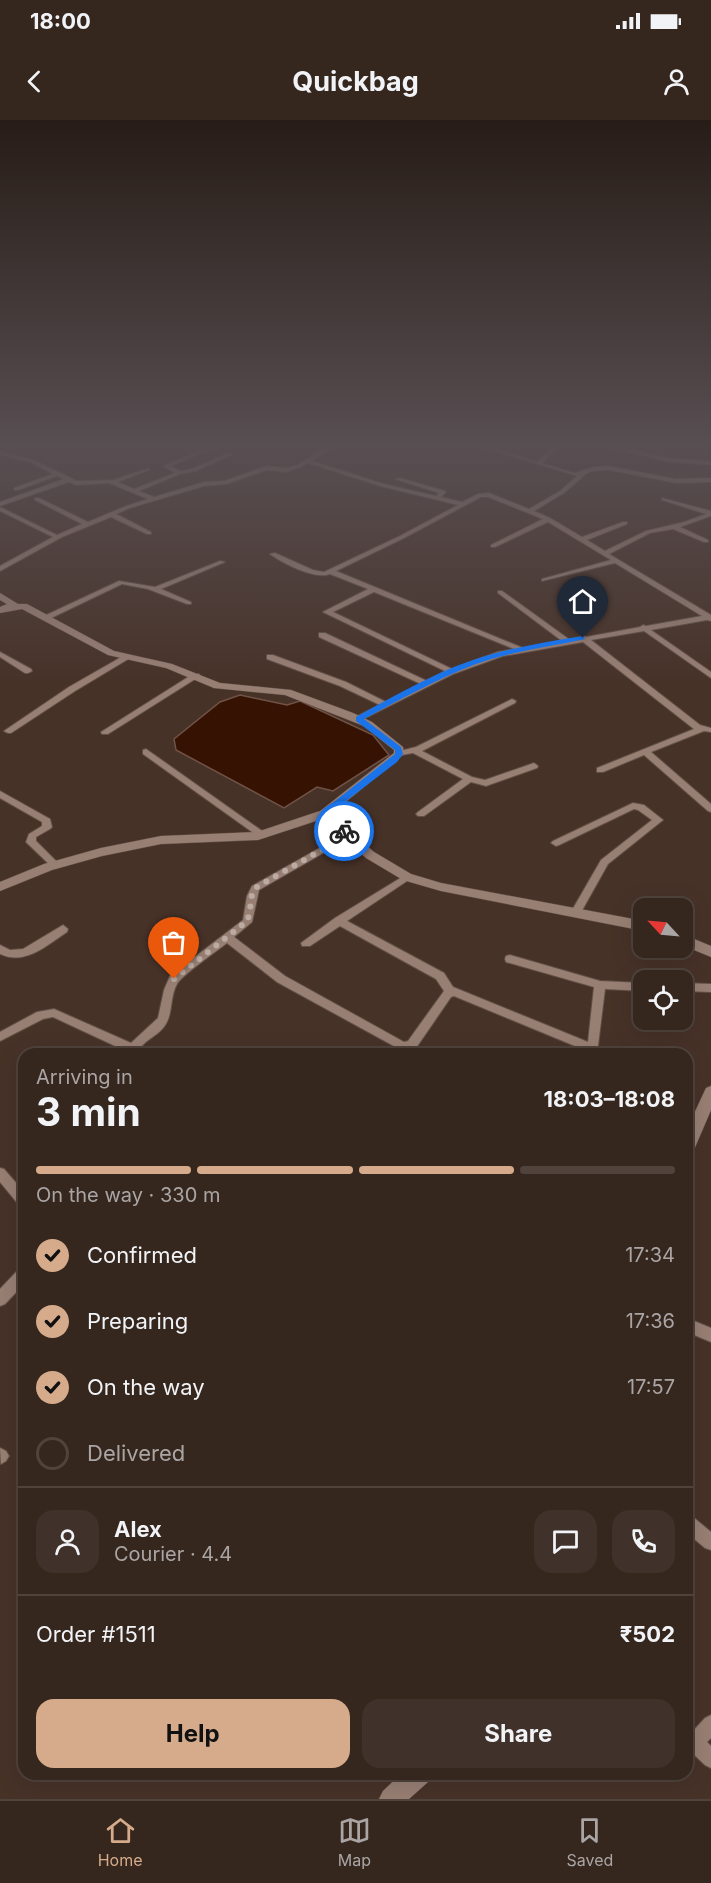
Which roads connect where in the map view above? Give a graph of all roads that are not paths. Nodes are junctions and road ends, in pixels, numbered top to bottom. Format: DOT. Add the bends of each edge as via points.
graph roads {
  1 [pos="33,525"];
  2 [pos="84,525"];
  3 [pos="133,525"];
  4 [pos="422,525"];
  5 [pos="535,525"];
  6 [pos="558,525"];
  7 [pos="619,525"];
  8 [pos="678,525"];
  9 [pos="674,527"];
  10 [pos="149,533"];
  11 [pos="57,537"];
  12 [pos="581,540"];
  13 [pos="706,541"];
  14 [pos="493,546"];
  15 [pos="273,554"];
  16 [pos="604,554"];
  17 [pos="616,561"];
  18 [pos="222,562"];
  19 [pos="0,569"];
  20 [pos="331,572"];
  21 [pos="544,580"];
  22 [pos="155,589"];
  23 [pos="374,589"];
  24 [pos="500,592"];
  25 [pos="0,596"];
  26 [pos="189,603"];
  27 [pos="16,606"];
  28 [pos="0,610"];
  29 [pos="46,617"];
  30 [pos="710,617"];
  31 [pos="643,627"];
  32 [pos="322,634"];
  33 [pos="583,638"];
  34 [pos="567,641"];
  35 [pos="520,649"];
  36 [pos="0,654"];
  37 [pos="270,657"];
  38 [pos="126,658"];
  39 [pos="28,671"];
  40 [pos="451,671"];
  41 [pos="196,676"];
  42 [pos="711,676"];
  43 [pos="425,683"];
  44 [pos="512,701"];
  45 [pos="385,704"];
  46 [pos="359,719"];
  47 [pos="701,729"];
  48 [pos="711,730"];
  49 [pos="8,731"];
  50 [pos="105,732"];
  51 [pos="414,750"];
  52 [pos="645,751"];
  53 [pos="146,752"];
  54 [pos="399,754"];
  55 [pos="534,766"];
  56 [pos="600,770"];
  57 [pos="469,779"];
  58 [pos="0,794"];
  59 [pos="711,809"];
  60 [pos="324,814"];
  61 [pos="421,814"];
  62 [pos="262,835"];
  63 [pos="348,835"];
  64 [pos="556,843"];
  65 [pos="55,865"];
  66 [pos="407,877"];
  67 [pos="0,887"];
  68 [pos="576,912"];
  69 [pos="339,921"];
  70 [pos="633,924"];
  71 [pos="63,929"];
  72 [pos="228,938"];
  73 [pos="306,943"];
  74 [pos="693,944"];
  75 [pos="0,949"];
  76 [pos="711,952"];
  77 [pos="510,959"];
  78 [pos="600,985"];
  79 [pos="633,986"];
  80 [pos="693,987"];
  81 [pos="711,988"];
  82 [pos="450,992"];
  83 [pos="0,1037"];
  84 [pos="125,1048"];
  85 [pos="137,1048"];
  86 [pos="584,1048"];
  87 [pos="593,1048"];
  88 [pos="711,1092"];
  89 [pos="693,1133"];
  90 [pos="0,1173"];
  91 [pos="18,1194"];
  92 [pos="18,1280"];
  93 [pos="0,1299"];
  94 [pos="693,1328"];
  95 [pos="711,1335"];
  96 [pos="693,1528"];
  97 [pos="711,1542"];
  98 [pos="711,1724"];
  99 [pos="693,1738"];
  100 [pos="693,1741"];
  101 [pos="711,1759"];
  102 [pos="413,1780"];
  103 [pos="391,1799"];
  1 -- 11 [label="street"];
  2 -- 11 [label="street"];
  3 -- 10 [label="street"];
  4 -- 20 [label="street"];
  5 -- 14 [label="street"];
  6 -- 12 [label="street"];
  7 -- 12 [label="street"];
  8 -- 9 [label="street"];
  9 -- 13 [label="street"];
  9 -- 16 [label="street" via="648,532"];
  11 -- 19 [label="street"];
  12 -- 16 [label="street"];
  15 -- 20 [label="street" via="316,574"];
  16 -- 17 [label="street"];
  17 -- 21 [label="street"];
  17 -- 30 [label="street"];
  18 -- 22 [label="street"];
  20 -- 23 [label="street"];
  22 -- 26 [label="street"];
  22 -- 29 [label="street" via="128,582 111,585"];
  23 -- 35 [label="street"];
  23 -- 40 [label="street" via="327,612"];
  24 -- 34 [label="street"];
  25 -- 27 [label="street"];
  27 -- 28 [label="street"];
  27 -- 29 [label="street"];
  29 -- 38 [label="street"];
  30 -- 31 [label="street"];
  31 -- 33 [label="street"];
  31 -- 42 [label="street"];
  32 -- 43 [label="street"];
  33 -- 34 [label="street"];
  33 -- 47 [label="street"];
  34 -- 35 [label="street"];
  35 -- 40 [label="street"];
  36 -- 39 [label="street"];
  37 -- 45 [label="street"];
  38 -- 41 [label="street"];
  38 -- 49 [label="street"];
  40 -- 43 [label="street"];
  41 -- 46 [label="street" via="218,686 287,692"];
  41 -- 50 [label="street"];
  43 -- 45 [label="street"];
  44 -- 51 [label="street"];
  45 -- 46 [label="street"];
  46 -- 54 [label="street" via="399,749"];
  47 -- 48 [label="street"];
  47 -- 52 [label="street"];
  51 -- 54 [label="street"];
  51 -- 57 [label="street"];
  52 -- 56 [label="street"];
  52 -- 59 [label="street"];
  53 -- 62 [label="street"];
  54 -- 60 [label="street"];
  55 -- 57 [label="street" via="492,783"];
  57 -- 61 [label="street"];
  58 -- 65 [label="street" via="48,821 31,842"];
  60 -- 62 [label="street"];
  60 -- 63 [label="street"];
  62 -- 65 [label="street" via="161,840"];
  63 -- 66 [label="street" via="377,860"];
  63 -- 72 [label="street" via="255,888 246,922"];
  64 -- 68 [label="street" via="633,806 641,807 658,820 604,862"];
  65 -- 67 [label="street"];
  66 -- 68 [label="street"];
  66 -- 69 [label="street"];
  68 -- 70 [label="street"];
  69 -- 73 [label="street"];
  69 -- 82 [label="street" via="440,975"];
  71 -- 75 [label="street" via="22,955 6,954"];
  72 -- 82 [label="street" via="281,979 403,1047 412,1045"];
  72 -- 85 [label="street" via="174,979 162,1022"];
  74 -- 76 [label="street"];
  77 -- 78 [label="street"];
  78 -- 79 [label="street"];
  78 -- 87 [label="street"];
  80 -- 81 [label="street"];
  82 -- 86 [label="street" via="464,994"];
  83 -- 84 [label="street" via="41,1015 54,1013"];
  88 -- 89 [label="street"];
  90 -- 91 [label="street"];
  92 -- 93 [label="street"];
  94 -- 95 [label="street"];
  96 -- 97 [label="street"];
  98 -- 99 [label="street"];
  100 -- 101 [label="street"];
  102 -- 103 [label="street"];
}
